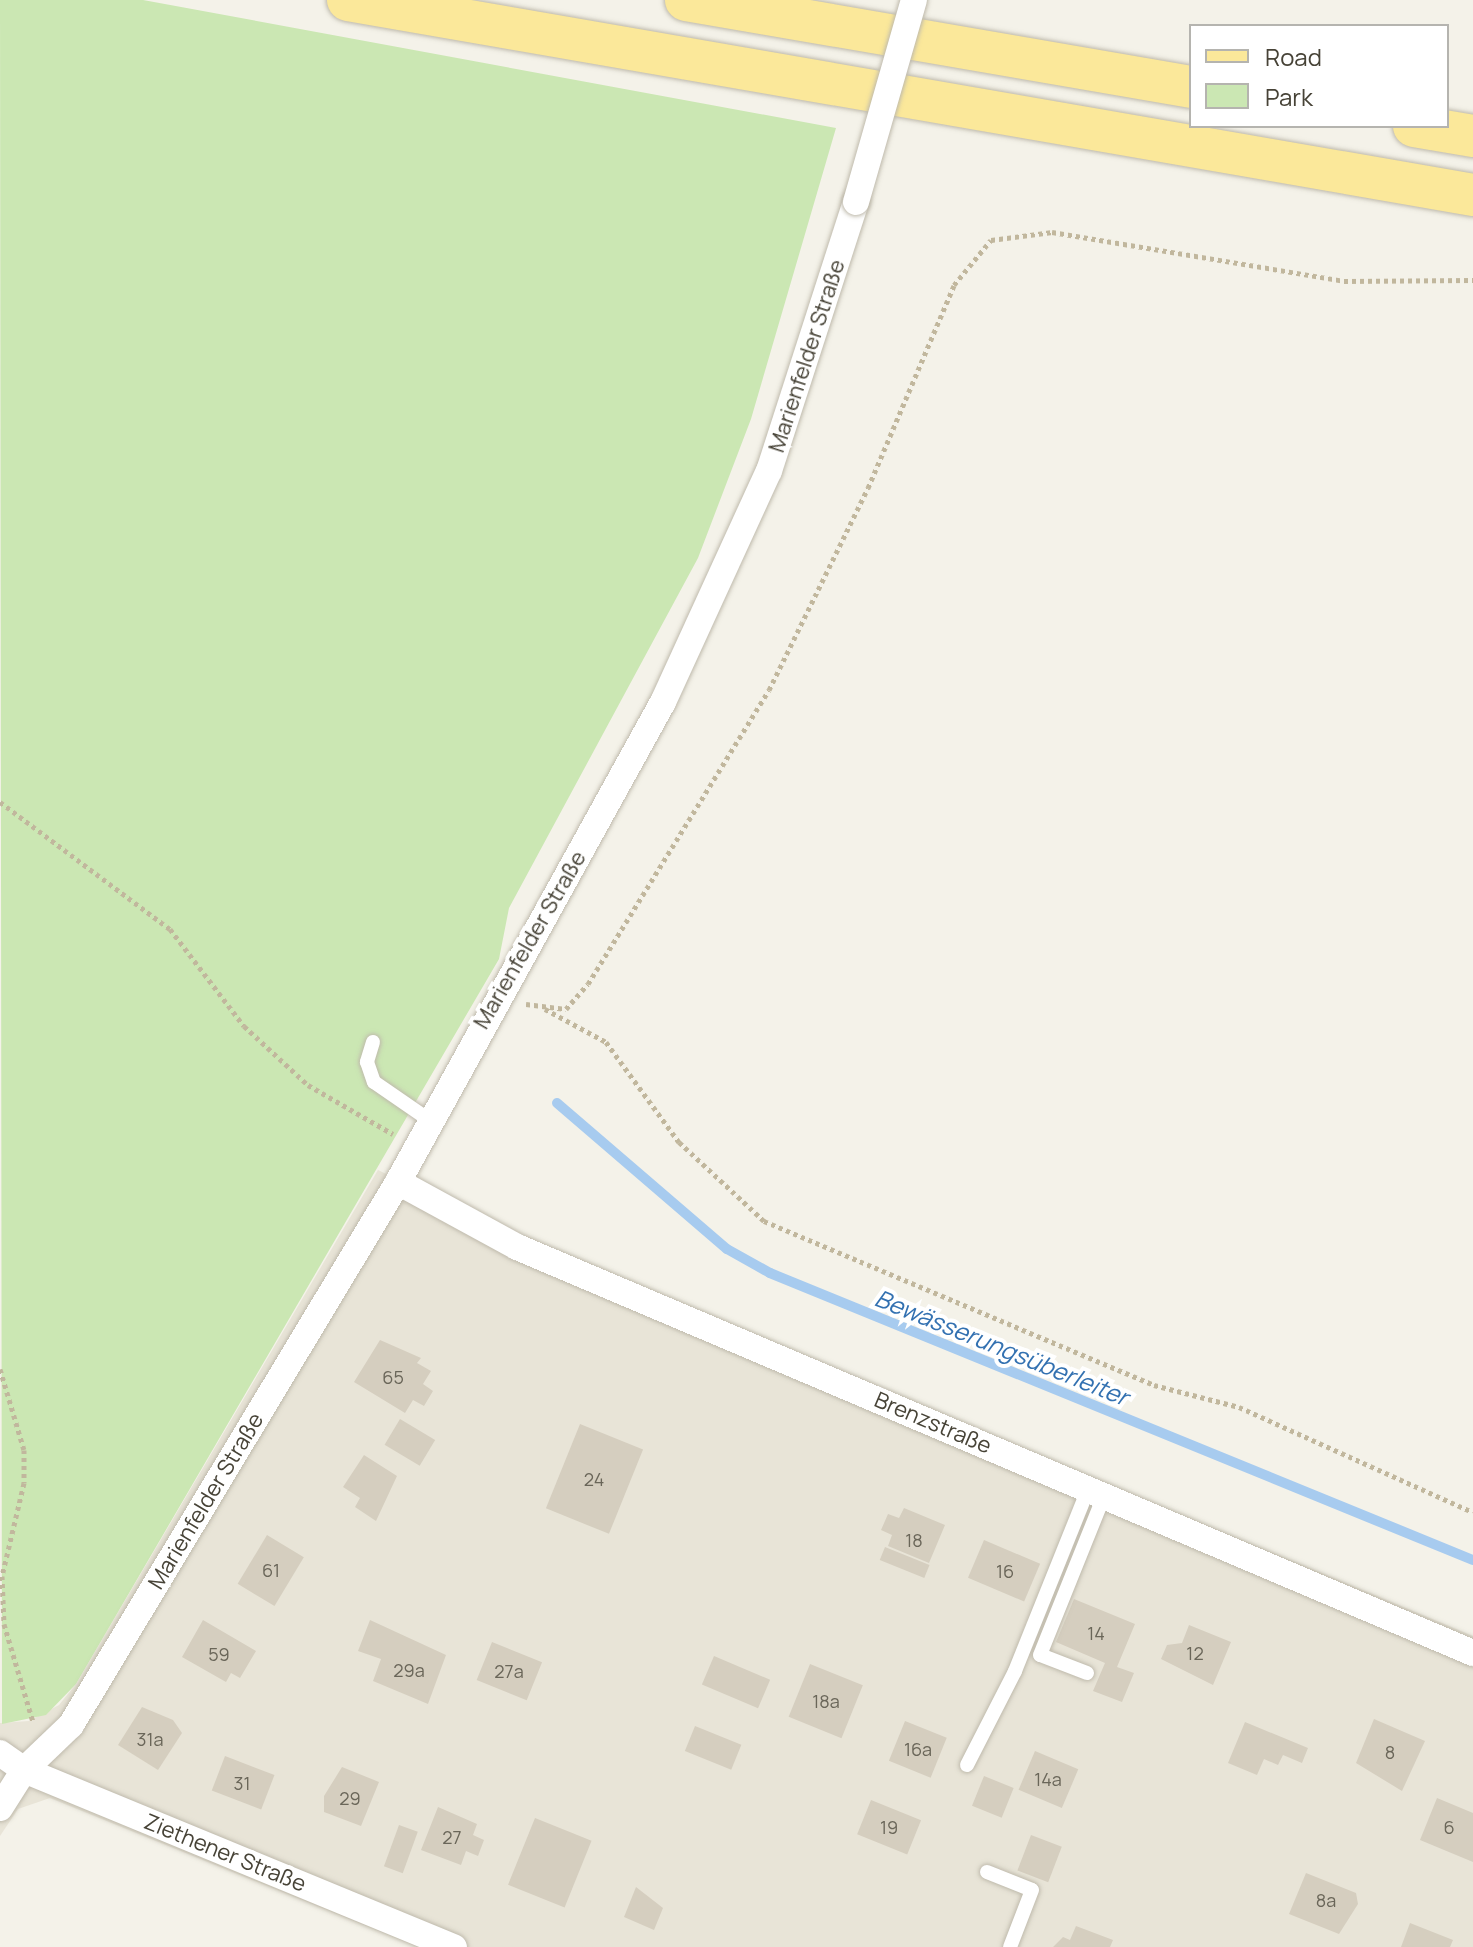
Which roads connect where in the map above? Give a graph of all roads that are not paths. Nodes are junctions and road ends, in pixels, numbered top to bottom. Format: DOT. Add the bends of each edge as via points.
graph roads {
  1 [pos="348,0"];
  2 [pos="686,0"];
  3 [pos="914,0"];
  4 [pos="1189,87"];
  5 [pos="1426,128"];
  6 [pos="1473,136"];
  7 [pos="1473,195"];
  8 [pos="373,1042"];
  9 [pos="429,1120"];
  10 [pos="398,1182"];
  11 [pos="1096,1492"];
  12 [pos="1473,1653"];
  13 [pos="1087,1673"];
  14 [pos="0,1753"];
  15 [pos="33,1762"];
  16 [pos="967,1765"];
  17 [pos="0,1808"];
  18 [pos="987,1872"];
  19 [pos="454,1947"];
  20 [pos="1010,1947"];
  1 -- 7 [label="main road"];
  2 -- 4 [label="main road"];
  3 -- 9 [label="street, Marienfelder Straße, bridge" via="790,415 724,579"];
  5 -- 6 [label="main road"];
  8 -- 9 [label="lane" via="367,1062 374,1082"];
  9 -- 10 [label="street, Marienfelder Straße"];
  10 -- 11 [label="street, Brenzstraße" via="517,1247"];
  10 -- 15 [label="street, Marienfelder Straße" via="71,1725"];
  11 -- 12 [label="street, Brenzstraße"];
  11 -- 13 [label="lane" via="1040,1655"];
  11 -- 16 [label="lane"];
  14 -- 15 [label="street, Ziethener Straße"];
  15 -- 17 [label="street, Marienfelder Straße"];
  15 -- 19 [label="street, Ziethener Straße"];
  18 -- 20 [label="lane" via="1032,1890"];
}
